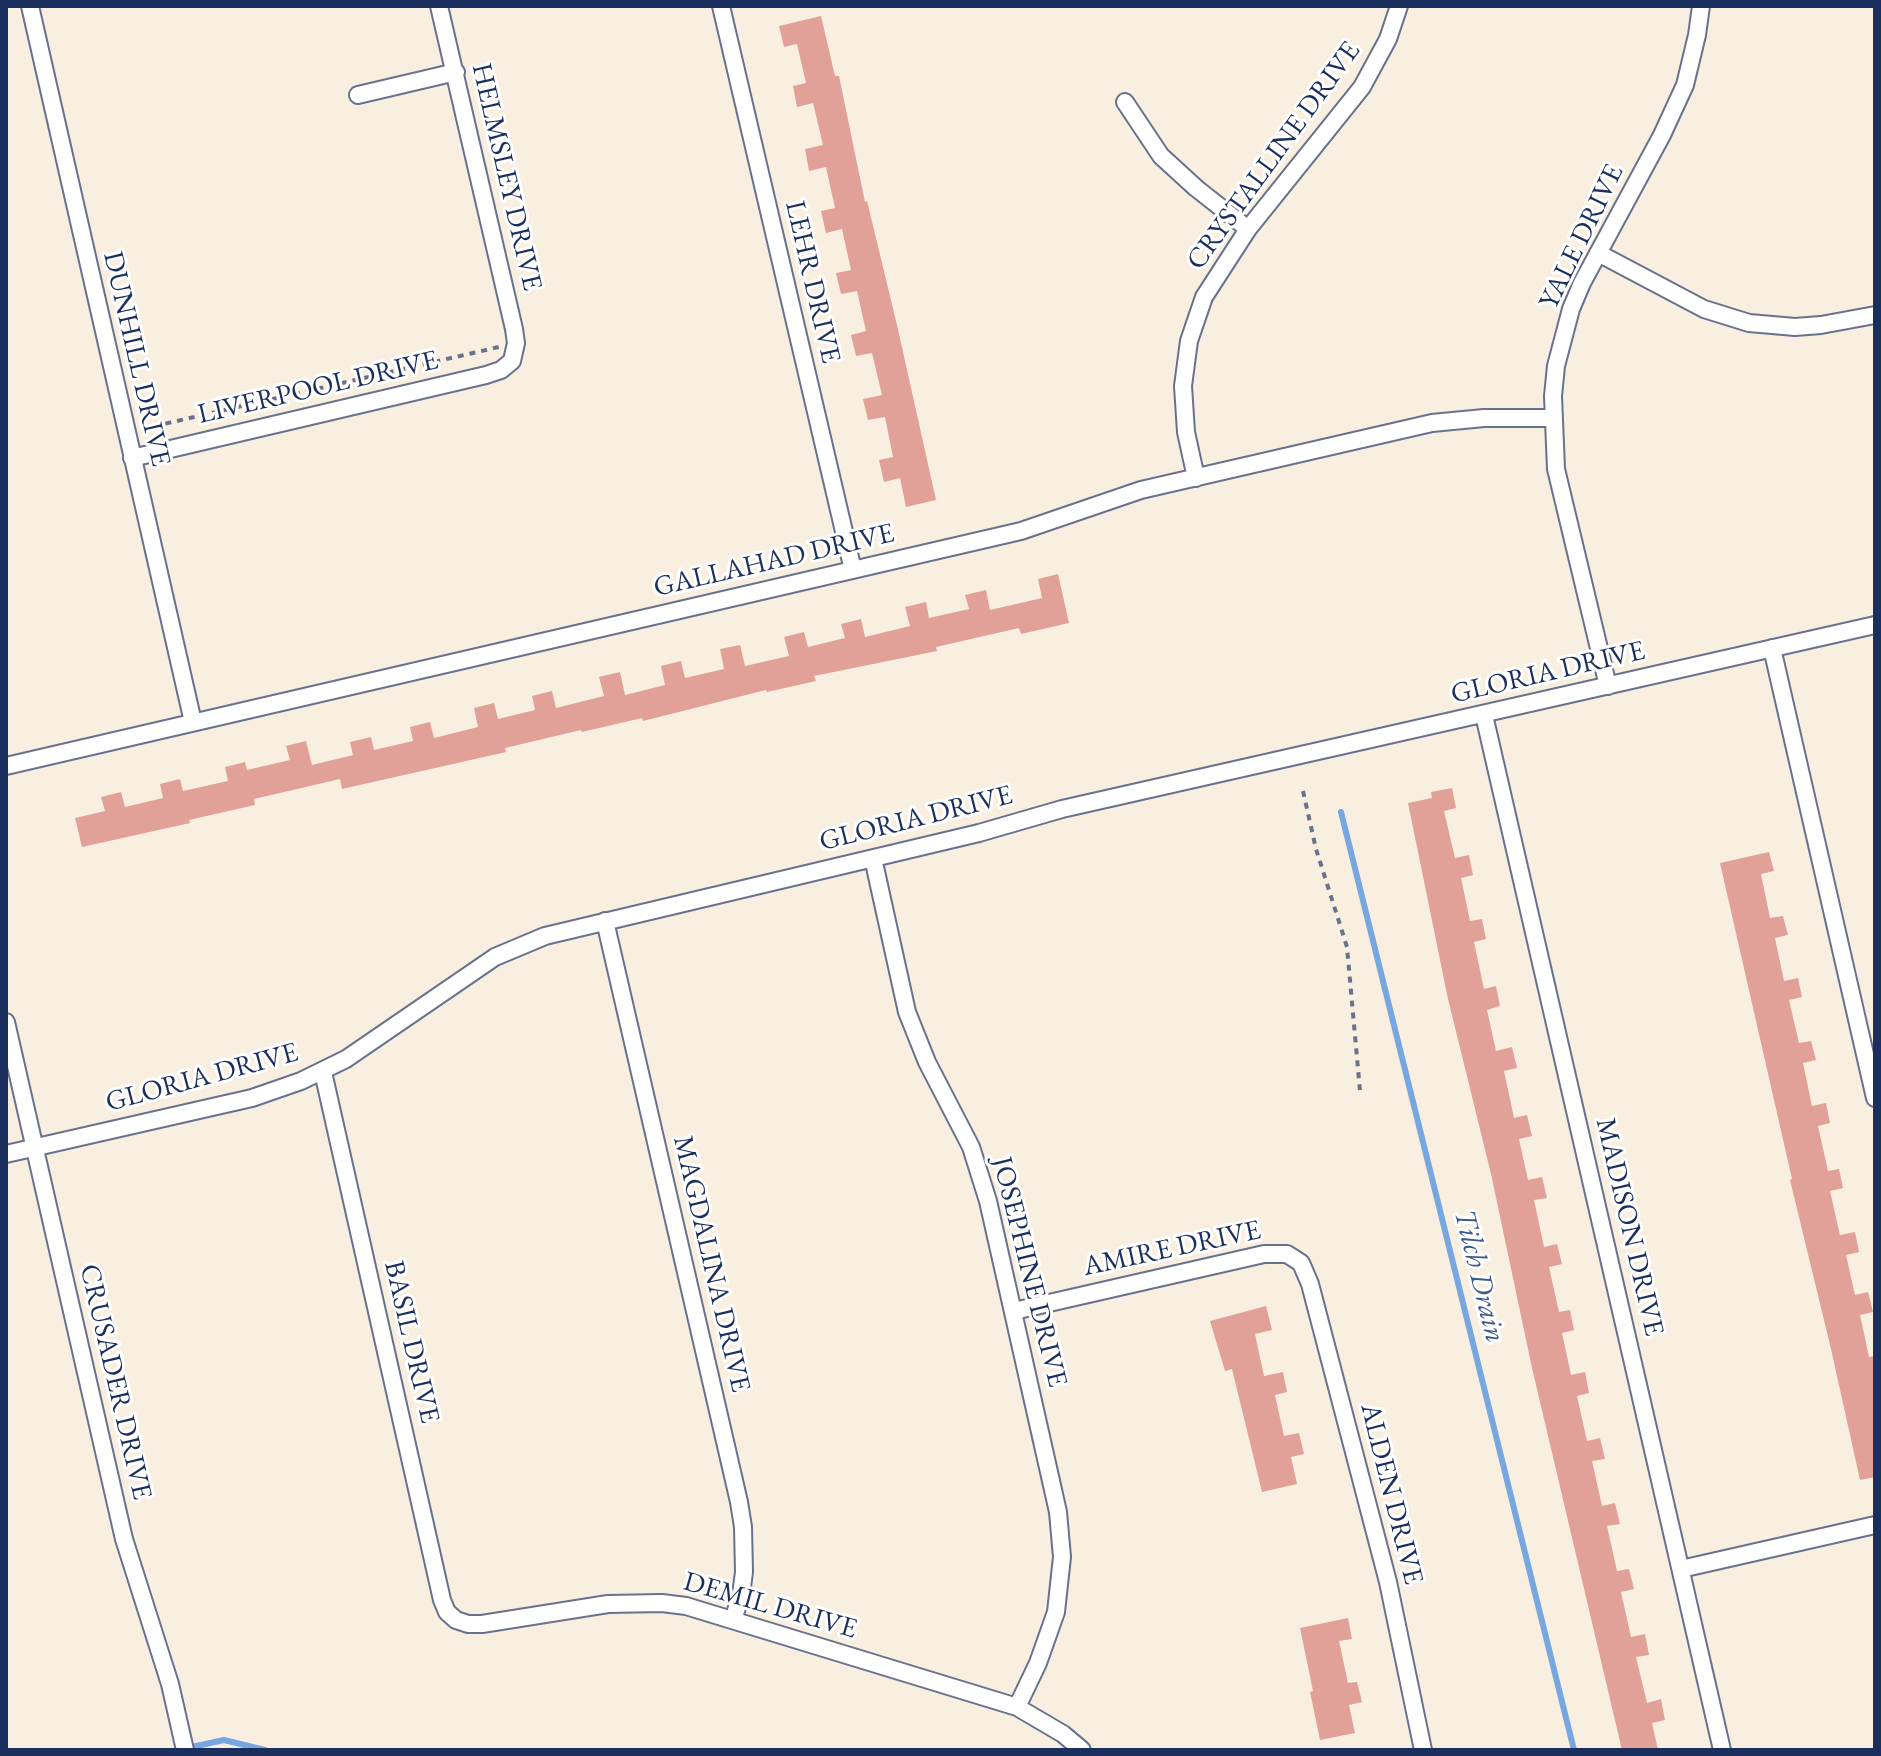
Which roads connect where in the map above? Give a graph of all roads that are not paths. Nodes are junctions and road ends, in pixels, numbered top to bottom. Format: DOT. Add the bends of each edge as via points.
graph roads {
  1 [pos="30,6"];
  2 [pos="439,6"];
  3 [pos="721,6"];
  4 [pos="1399,6"];
  5 [pos="1701,6"];
  6 [pos="456,72"];
  7 [pos="358,95"];
  8 [pos="1125,102"];
  9 [pos="1248,229"];
  10 [pos="1598,253"];
  11 [pos="1875,315"];
  12 [pos="509,353"];
  13 [pos="1553,418"];
  14 [pos="132,458"];
  15 [pos="1196,478"];
  16 [pos="853,570"];
  17 [pos="1875,625"];
  18 [pos="1772,648"];
  19 [pos="1608,686"];
  20 [pos="1484,715"];
  21 [pos="193,722"];
  22 [pos="6,766"];
  23 [pos="873,858"];
  24 [pos="605,921"];
  25 [pos="6,1022"];
  26 [pos="323,1072"];
  27 [pos="1875,1098"];
  28 [pos="35,1147"];
  29 [pos="6,1154"];
  30 [pos="1294,1257"];
  31 [pos="1014,1311"];
  32 [pos="1875,1525"];
  33 [pos="1681,1569"];
  34 [pos="456,1620"];
  35 [pos="733,1620"];
  36 [pos="1017,1707"];
  37 [pos="185,1750"];
  38 [pos="1082,1750"];
  39 [pos="1423,1750"];
  40 [pos="1722,1750"];
  1 -- 14 [label="street, DUNHILL DRIVE"];
  2 -- 6 [label="street, HELMSLEY DRIVE"];
  3 -- 16 [label="street, LEHR DRIVE"];
  4 -- 9 [label="street, CRYSTALLINE DRIVE" via="1362,87"];
  5 -- 10 [label="street, YALE DRIVE" via="1680,97"];
  6 -- 7 [label="street"];
  6 -- 12 [label="street, HELMSLEY DRIVE" via="514,329 516,343"];
  8 -- 9 [label="street" via="1161,156"];
  9 -- 15 [label="street, CRYSTALLINE DRIVE" via="1204,297 1187,353 1183,411"];
  10 -- 11 [label="street" via="1704,309 1749,323 1795,327"];
  10 -- 13 [label="street, YALE DRIVE" via="1562,338"];
  12 -- 14 [label="street, LIVERPOOL DRIVE" via="501,370 486,375"];
  13 -- 15 [label="street, GALLAHAD DRIVE" via="1432,423"];
  13 -- 19 [label="street, YALE DRIVE" via="1562,499"];
  14 -- 21 [label="street, DUNHILL DRIVE"];
  15 -- 16 [label="street, GALLAHAD DRIVE" via="1129,493 1021,531"];
  16 -- 21 [label="street, GALLAHAD DRIVE"];
  17 -- 18 [label="street, GLORIA DRIVE"];
  18 -- 19 [label="street, GLORIA DRIVE"];
  18 -- 27 [label="street"];
  19 -- 20 [label="street, GLORIA DRIVE"];
  20 -- 23 [label="street, GLORIA DRIVE" via="1062,809"];
  20 -- 33 [label="street, MADISON DRIVE"];
  21 -- 22 [label="street, GALLAHAD DRIVE"];
  23 -- 24 [label="street, GLORIA DRIVE"];
  23 -- 31 [label="street, JOSEPHINE DRIVE" via="907,1012 971,1147"];
  24 -- 26 [label="street, GLORIA DRIVE" via="545,936 495,957"];
  24 -- 35 [label="street, MAGDALINA DRIVE" via="739,1502 744,1572"];
  25 -- 28 [label="street, CRUSADER DRIVE"];
  26 -- 28 [label="street, GLORIA DRIVE" via="252,1098"];
  26 -- 34 [label="street, BASIL DRIVE" via="442,1600"];
  28 -- 29 [label="street, GLORIA DRIVE"];
  28 -- 37 [label="street, CRUSADER DRIVE" via="124,1539"];
  30 -- 31 [label="street, AMIRE DRIVE" via="1264,1254"];
  30 -- 39 [label="street, ALDEN DRIVE" via="1306,1269 1318,1314 1388,1582"];
  31 -- 36 [label="street, JOSEPHINE DRIVE" via="1058,1512 1062,1557 1056,1612"];
  32 -- 33 [label="street"];
  33 -- 40 [label="street, MADISON DRIVE"];
  34 -- 35 [label="street, DEMIL DRIVE" via="482,1624 608,1604 662,1603"];
  35 -- 36 [label="street, DEMIL DRIVE"];
  36 -- 38 [label="street, DEMIL DRIVE"];
}
